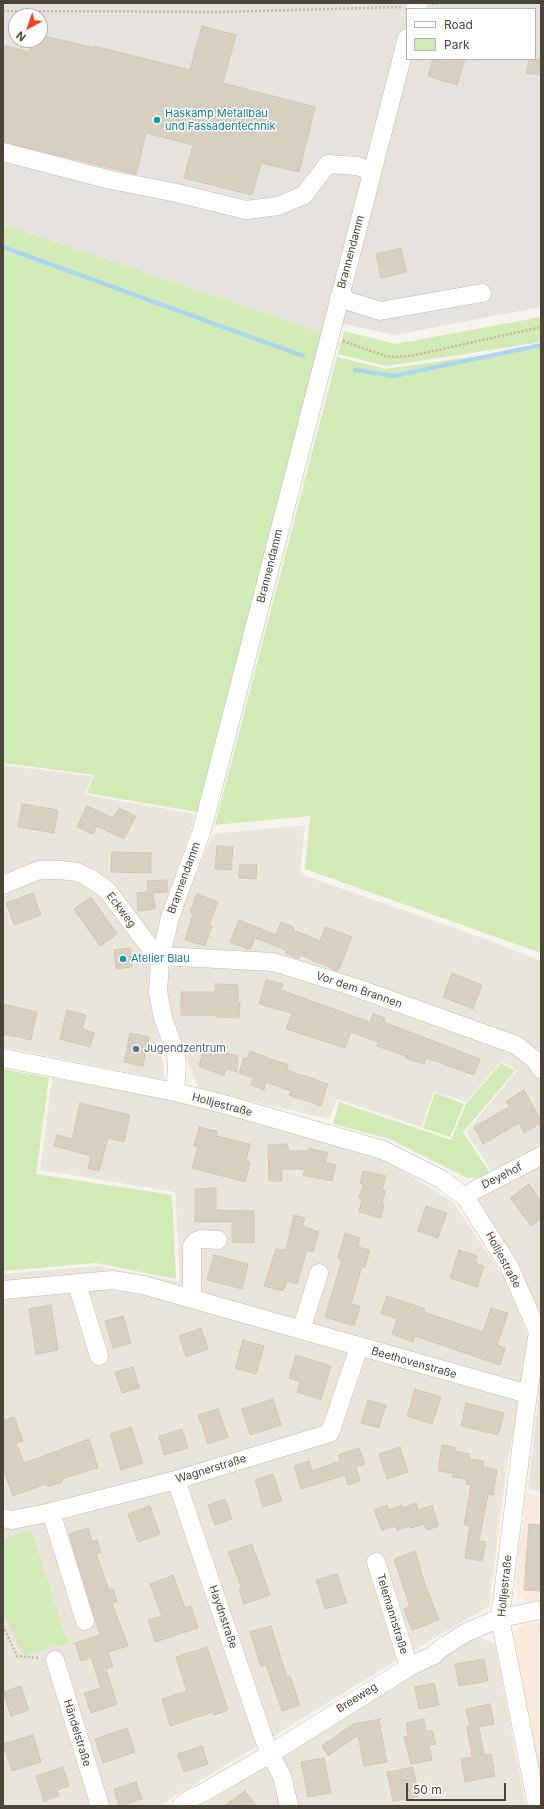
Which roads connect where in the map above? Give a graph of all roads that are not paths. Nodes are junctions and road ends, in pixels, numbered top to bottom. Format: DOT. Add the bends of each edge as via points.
graph roads {
  1 [pos="406,42"];
  2 [pos="3,152"];
  3 [pos="372,171"];
  4 [pos="482,293"];
  5 [pos="339,298"];
  6 [pos="3,886"];
  7 [pos="161,958"];
  8 [pos="3,1058"];
  9 [pos="541,1069"];
  10 [pos="175,1092"];
  11 [pos="541,1156"];
  12 [pos="465,1197"];
  13 [pos="218,1240"];
  14 [pos="319,1273"];
  15 [pos="77,1284"];
  16 [pos="3,1290"];
  17 [pos="192,1298"];
  18 [pos="301,1330"];
  19 [pos="540,1332"];
  20 [pos="359,1347"];
  21 [pos="99,1356"];
  22 [pos="528,1394"];
  23 [pos="176,1480"];
  24 [pos="51,1512"];
  25 [pos="3,1518"];
  26 [pos="376,1562"];
  27 [pos="541,1610"];
  28 [pos="500,1618"];
  29 [pos="85,1621"];
  30 [pos="55,1660"];
  31 [pos="408,1666"];
  32 [pos="270,1754"];
  33 [pos="537,1781"];
  34 [pos="100,1806"];
  35 [pos="181,1806"];
  36 [pos="289,1806"];
  37 [pos="537,1806"];
  1 -- 3 [label="street, Brannendamm"];
  2 -- 3 [label="street" via="111,180 246,210 278,206 304,195 328,164 358,166"];
  3 -- 5 [label="street, Brannendamm"];
  4 -- 5 [label="street" via="380,311"];
  5 -- 7 [label="street, Brannendamm" via="202,830 170,917"];
  6 -- 7 [label="street, Eckweg" via="39,870 77,872 88,877 107,890"];
  7 -- 9 [label="street, Vor dem Brannen" via="208,957 280,964 354,987 516,1045 535,1060"];
  7 -- 10 [label="street, Brannendamm" via="158,992 163,1018 177,1060"];
  8 -- 10 [label="street, Holljestraße"];
  10 -- 12 [label="street, Holljestraße" via="383,1150 441,1178"];
  11 -- 12 [label="street, Deyehof"];
  12 -- 19 [label="street, Holljestraße" via="509,1266"];
  13 -- 17 [label="street" via="201,1239 192,1246"];
  14 -- 18 [label="street"];
  15 -- 16 [label="street, Beethovenstraße"];
  15 -- 17 [label="street, Beethovenstraße" via="112,1280"];
  15 -- 21 [label="street"];
  17 -- 18 [label="street, Beethovenstraße"];
  18 -- 20 [label="street, Beethovenstraße"];
  19 -- 22 [label="street, Holljestraße"];
  20 -- 22 [label="street, Beethovenstraße"];
  20 -- 23 [label="street, Wagnerstraße" via="330,1433"];
  22 -- 28 [label="street, Holljestraße"];
  23 -- 24 [label="street, Wagnerstraße"];
  23 -- 32 [label="street, Haydnstraße"];
  24 -- 25 [label="street, Wagnerstraße" via="12,1520"];
  24 -- 29 [label="street"];
  26 -- 31 [label="street, Telemannstraße"];
  27 -- 28 [label="street, Breeweg"];
  28 -- 31 [label="street, Breeweg" via="466,1633 434,1655"];
  28 -- 33 [label="street, Holljestraße"];
  30 -- 34 [label="street, Händelstraße"];
  31 -- 32 [label="street, Breeweg"];
  32 -- 35 [label="street, Breeweg" via="201,1794 193,1796"];
  32 -- 36 [label="street, Haydnstraße" via="282,1776"];
  33 -- 37 [label="street, Holljestraße"];
}
